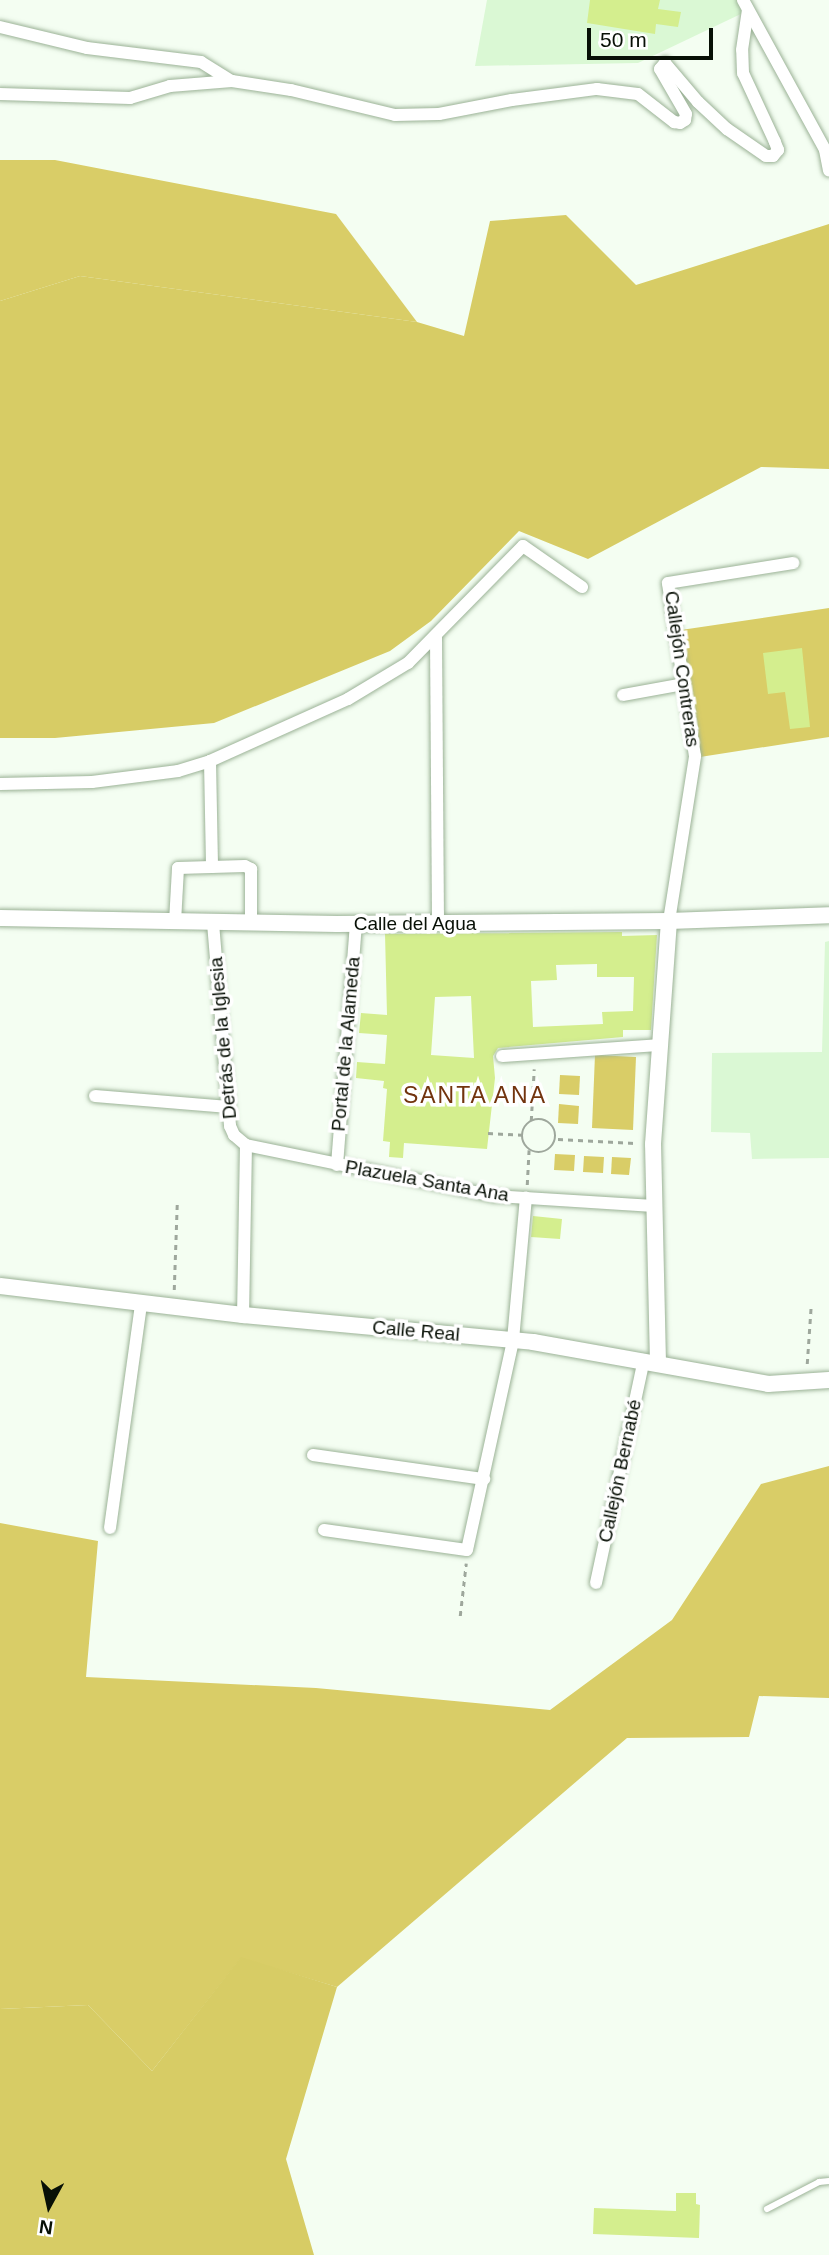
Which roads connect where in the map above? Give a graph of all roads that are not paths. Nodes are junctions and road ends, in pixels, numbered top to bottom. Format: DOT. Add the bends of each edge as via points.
graph roads {
  1 [pos="745,5"];
  2 [pos="0,27"];
  3 [pos="232,81"];
  4 [pos="0,94"];
  5 [pos="829,171"];
  6 [pos="793,564"];
  7 [pos="582,587"];
  8 [pos="436,637"];
  9 [pos="684,684"];
  10 [pos="623,695"];
  11 [pos="210,761"];
  12 [pos="0,784"];
  13 [pos="212,867"];
  14 [pos="829,915"];
  15 [pos="0,918"];
  16 [pos="669,921"];
  17 [pos="175,922"];
  18 [pos="213,923"];
  19 [pos="251,923"];
  20 [pos="438,923"];
  21 [pos="355,924"];
  22 [pos="659,1045"];
  23 [pos="502,1056"];
  24 [pos="95,1096"];
  25 [pos="229,1107"];
  26 [pos="246,1145"];
  27 [pos="337,1165"];
  28 [pos="526,1198"];
  29 [pos="652,1206"];
  30 [pos="0,1286"];
  31 [pos="141,1304"];
  32 [pos="243,1315"];
  33 [pos="513,1340"];
  34 [pos="651,1361"];
  35 [pos="829,1380"];
  36 [pos="313,1455"];
  37 [pos="484,1479"];
  38 [pos="110,1528"];
  39 [pos="324,1530"];
  40 [pos="596,1583"];
  41 [pos="829,2180"];
  42 [pos="767,2210"];
  1 -- 3 [label="street" via="743,73 778,150 773,156 726,129 665,63 660,69 686,114 680,123 638,94 624,90 597,89 439,114 395,115"];
  1 -- 5 [label="street" via="825,150"];
  2 -- 3 [label="street" via="87,48 201,62"];
  3 -- 4 [label="street" via="170,86 130,98"];
  6 -- 9 [label="street, Callejón Contreras" via="668,583"];
  7 -- 8 [label="street" via="523,546"];
  8 -- 11 [label="street" via="384,680"];
  8 -- 20 [label="street"];
  9 -- 10 [label="street"];
  9 -- 16 [label="street, Callejón Contreras" via="694,773"];
  11 -- 12 [label="street" via="144,777"];
  11 -- 13 [label="street"];
  13 -- 17 [label="street" via="176,870"];
  13 -- 19 [label="street" via="251,869"];
  14 -- 16 [label="street, Calle del Agua"];
  15 -- 17 [label="street, Calle del Agua"];
  16 -- 20 [label="street, Calle del Agua"];
  16 -- 22 [label="street"];
  17 -- 18 [label="street, Calle del Agua"];
  18 -- 19 [label="street, Calle del Agua"];
  18 -- 25 [label="street, Detrás de la Iglesia"];
  19 -- 21 [label="street, Calle del Agua"];
  20 -- 21 [label="street, Calle del Agua"];
  21 -- 27 [label="street, Portal de la Alameda"];
  22 -- 23 [label="street"];
  22 -- 29 [label="street"];
  24 -- 25 [label="street"];
  25 -- 26 [label="street, Detrás de la Iglesia" via="234,1135"];
  26 -- 27 [label="street, Plazuela Santa Ana"];
  26 -- 32 [label="street, Detrás de la Iglesia"];
  27 -- 28 [label="street, Plazuela Santa Ana"];
  28 -- 29 [label="street, Plazuela Santa Ana"];
  28 -- 33 [label="street"];
  29 -- 34 [label="street"];
  30 -- 31 [label="street, Calle Real"];
  31 -- 32 [label="street, Calle Real"];
  31 -- 38 [label="street"];
  32 -- 33 [label="street, Calle Real"];
  33 -- 34 [label="street, Calle Real"];
  33 -- 37 [label="street"];
  34 -- 35 [label="street, Calle Real" via="768,1384"];
  34 -- 40 [label="street, Callejón Bernabé"];
  36 -- 37 [label="street"];
  37 -- 39 [label="street" via="467,1550"];
  41 -- 42 [label="lane"];
}
